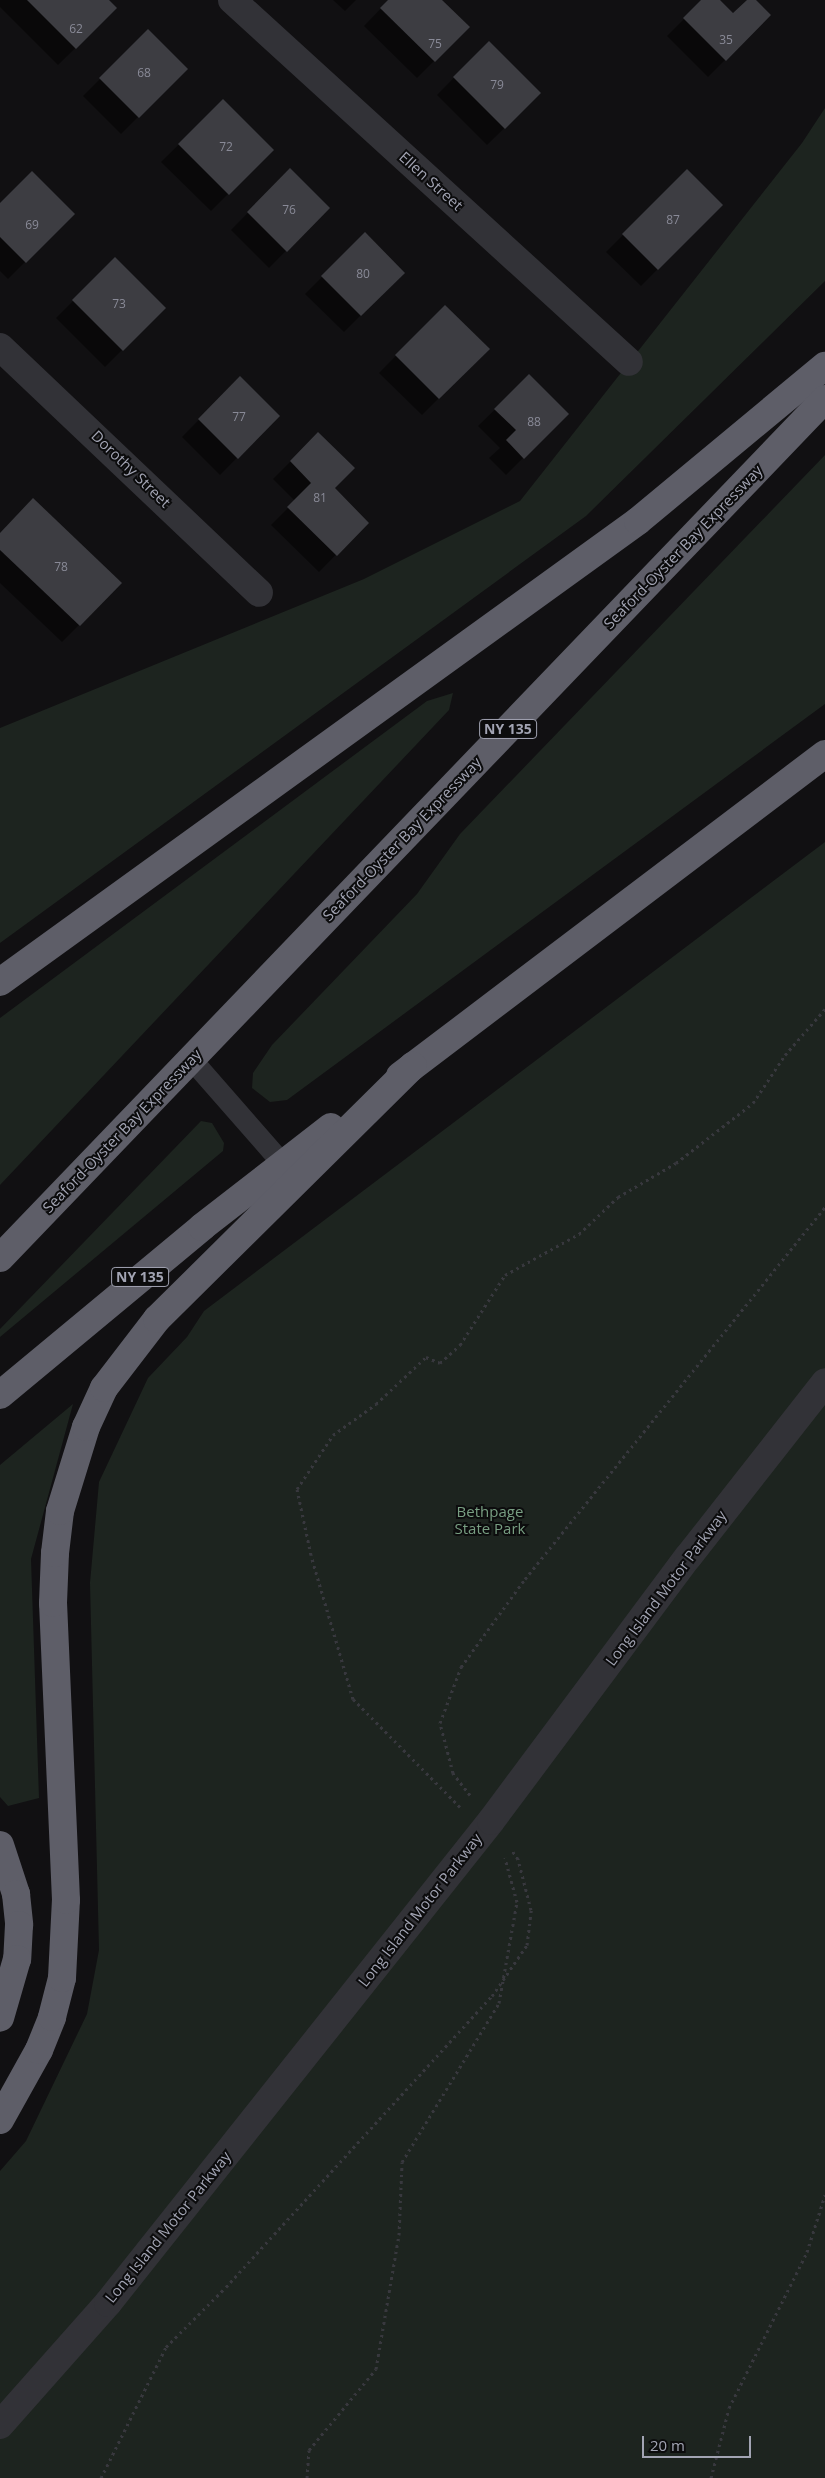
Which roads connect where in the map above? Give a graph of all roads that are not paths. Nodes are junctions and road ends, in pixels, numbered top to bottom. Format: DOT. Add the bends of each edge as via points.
graph roads {
  1 [pos="232,0"];
  2 [pos="0,347"];
  3 [pos="630,362"];
  4 [pos="825,366"];
  5 [pos="825,399"];
  6 [pos="259,593"];
  7 [pos="825,754"];
  8 [pos="0,982"];
  9 [pos="191,1059"];
  10 [pos="413,1066"];
  11 [pos="282,1163"];
  12 [pos="0,1258"];
  13 [pos="825,1382"];
  14 [pos="0,1395"];
  15 [pos="0,1845"];
  16 [pos="0,2018"];
  17 [pos="0,2120"];
  18 [pos="0,2425"];
  1 -- 3 [label="street, Ellen Street"];
  2 -- 6 [label="street, Dorothy Street"];
  4 -- 8 [label="highway" via="638,521"];
  5 -- 9 [label="highway, Seaford-Oyster Bay Expressway / NY 135"];
  7 -- 10 [label="highway, NY 135"];
  9 -- 11 [label="lane"];
  9 -- 12 [label="highway, Seaford-Oyster Bay Expressway / NY 135"];
  10 -- 11 [label="highway, NY 135"];
  10 -- 17 [label="highway" via="157,1319 104,1388 86,1427 60,1511 53,1586 66,1900 62,1978 39,2050"];
  11 -- 14 [label="highway, NY 135"];
  13 -- 18 [label="street, Long Island Motor Parkway" via="688,1557 485,1828 108,2303"];
  15 -- 16 [label="highway" via="16,1894 19,1925 17,1959"];
}
